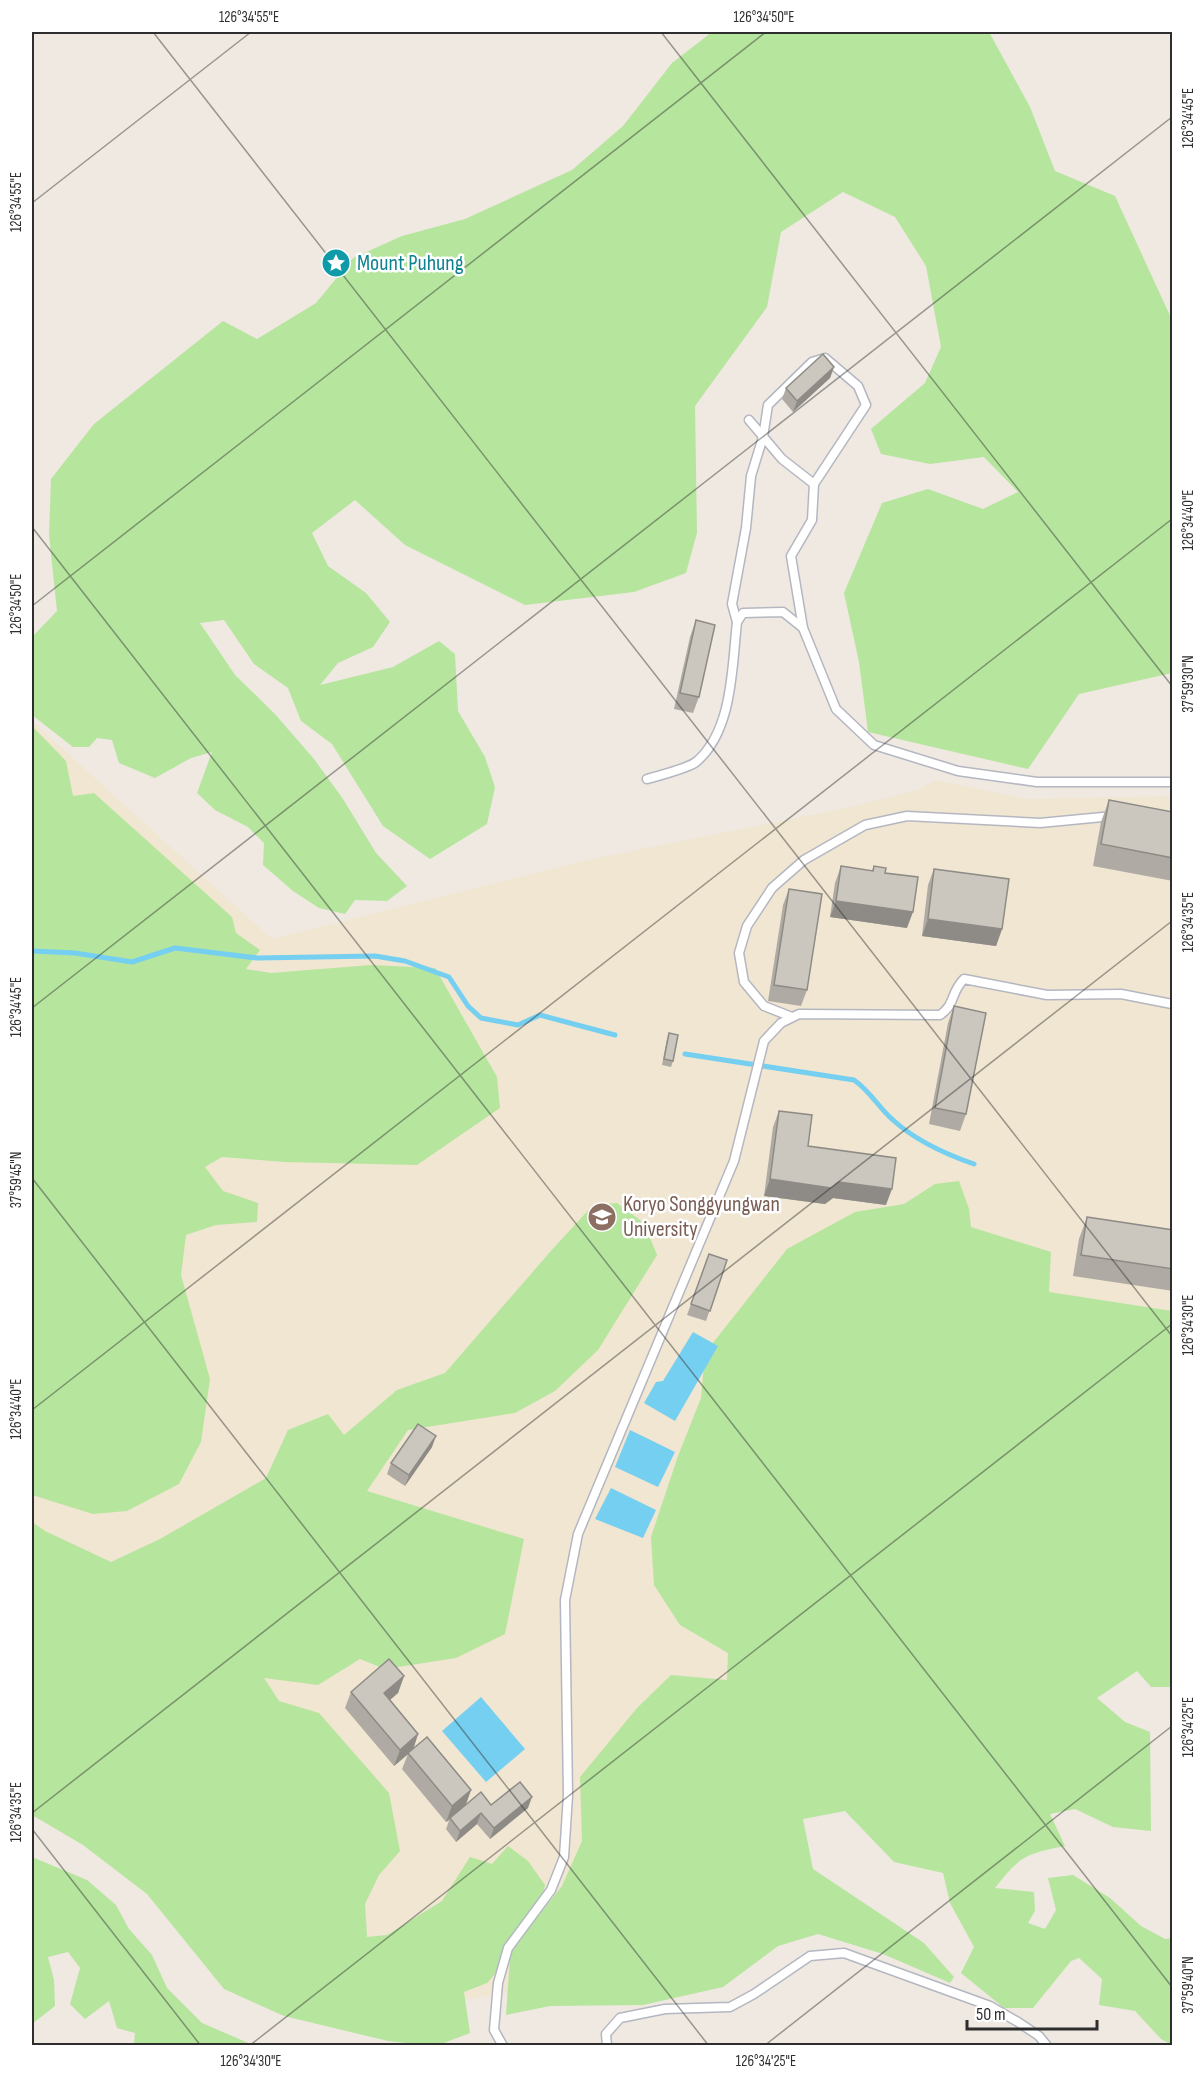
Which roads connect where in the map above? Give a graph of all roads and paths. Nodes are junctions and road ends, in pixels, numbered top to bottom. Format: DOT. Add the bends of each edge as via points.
graph roads {
  1 [pos="749,420"];
  2 [pos="763,437"];
  3 [pos="814,484"];
  4 [pos="737,622"];
  5 [pos="803,628"];
  6 [pos="647,779"];
  7 [pos="1173,782"];
  8 [pos="1118,816"];
  9 [pos="1173,1004"];
  10 [pos="792,1017"];
  11 [pos="503,2046"];
  12 [pos="607,2046"];
  13 [pos="1047,2046"];
  1 -- 2 [label="lane"];
  2 -- 3 [label="lane" via="782,459"];
  2 -- 3 [label="lane" via="768,405 812,362 825,358 858,386 866,405"];
  2 -- 4 [label="lane" via="751,476 732,604"];
  3 -- 5 [label="lane" via="812,520 791,556"];
  4 -- 5 [label="lane" via="743,613 783,612"];
  4 -- 6 [label="lane" via="726,710 714,739 695,763"];
  5 -- 7 [label="lane" via="836,709 874,745 958,771 1037,783"];
  8 -- 10 [label="lane" via="1040,823 907,816 865,825 804,860 772,888 747,926 739,953 744,982 764,1006"];
  9 -- 10 [label="lane" via="1121,994 1047,994 964,979 956,987 950,1009 940,1015"];
  10 -- 11 [label="lane" via="764,1041 734,1161 578,1534 565,1600 568,1795 564,1857 551,1890 508,1948 498,1983 494,2030"];
  12 -- 13 [label="lane" via="606,2034 620,2018 665,2008 730,2007 810,1956 844,1953 990,2006 1039,2036"];
}
